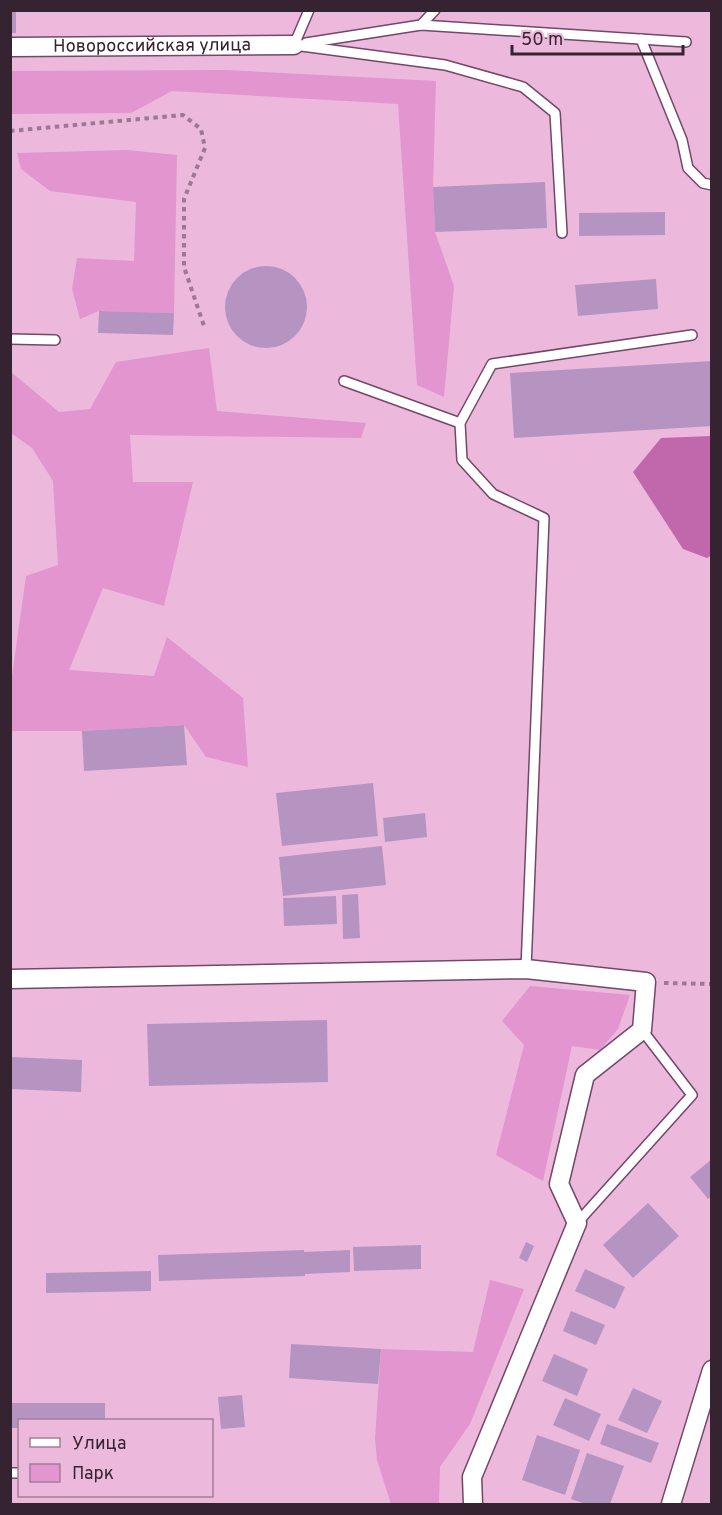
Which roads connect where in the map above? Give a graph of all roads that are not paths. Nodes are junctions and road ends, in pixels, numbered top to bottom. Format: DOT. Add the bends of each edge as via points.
graph roads {
  1 [pos="309,10"];
  2 [pos="435,10"];
  3 [pos="421,25"];
  4 [pos="641,39"];
  5 [pos="686,42"];
  6 [pos="294,45"];
  7 [pos="10,46"];
  8 [pos="711,184"];
  9 [pos="562,233"];
  10 [pos="692,335"];
  11 [pos="10,339"];
  12 [pos="55,340"];
  13 [pos="344,381"];
  14 [pos="460,423"];
  15 [pos="526,969"];
  16 [pos="10,979"];
  17 [pos="642,1030"];
  18 [pos="577,1223"];
  19 [pos="711,1370"];
  20 [pos="473,1504"];
  21 [pos="671,1504"];
  1 -- 6 [label="lane"];
  2 -- 3 [label="lane"];
  3 -- 4 [label="lane"];
  3 -- 6 [label="lane"];
  4 -- 5 [label="lane"];
  4 -- 8 [label="lane" via="682,140 688,168 703,183"];
  6 -- 7 [label="street, Новороссийская улица"];
  6 -- 9 [label="lane" via="446,65 523,87 555,113"];
  10 -- 14 [label="lane" via="492,364"];
  11 -- 12 [label="lane"];
  13 -- 14 [label="lane"];
  14 -- 15 [label="lane" via="462,460 493,494 544,518"];
  15 -- 16 [label="street"];
  15 -- 17 [label="street" via="646,982"];
  17 -- 18 [label="street" via="585,1076 559,1184"];
  17 -- 18 [label="lane" via="692,1095"];
  18 -- 20 [label="street" via="472,1477"];
  19 -- 21 [label="street"];
}
